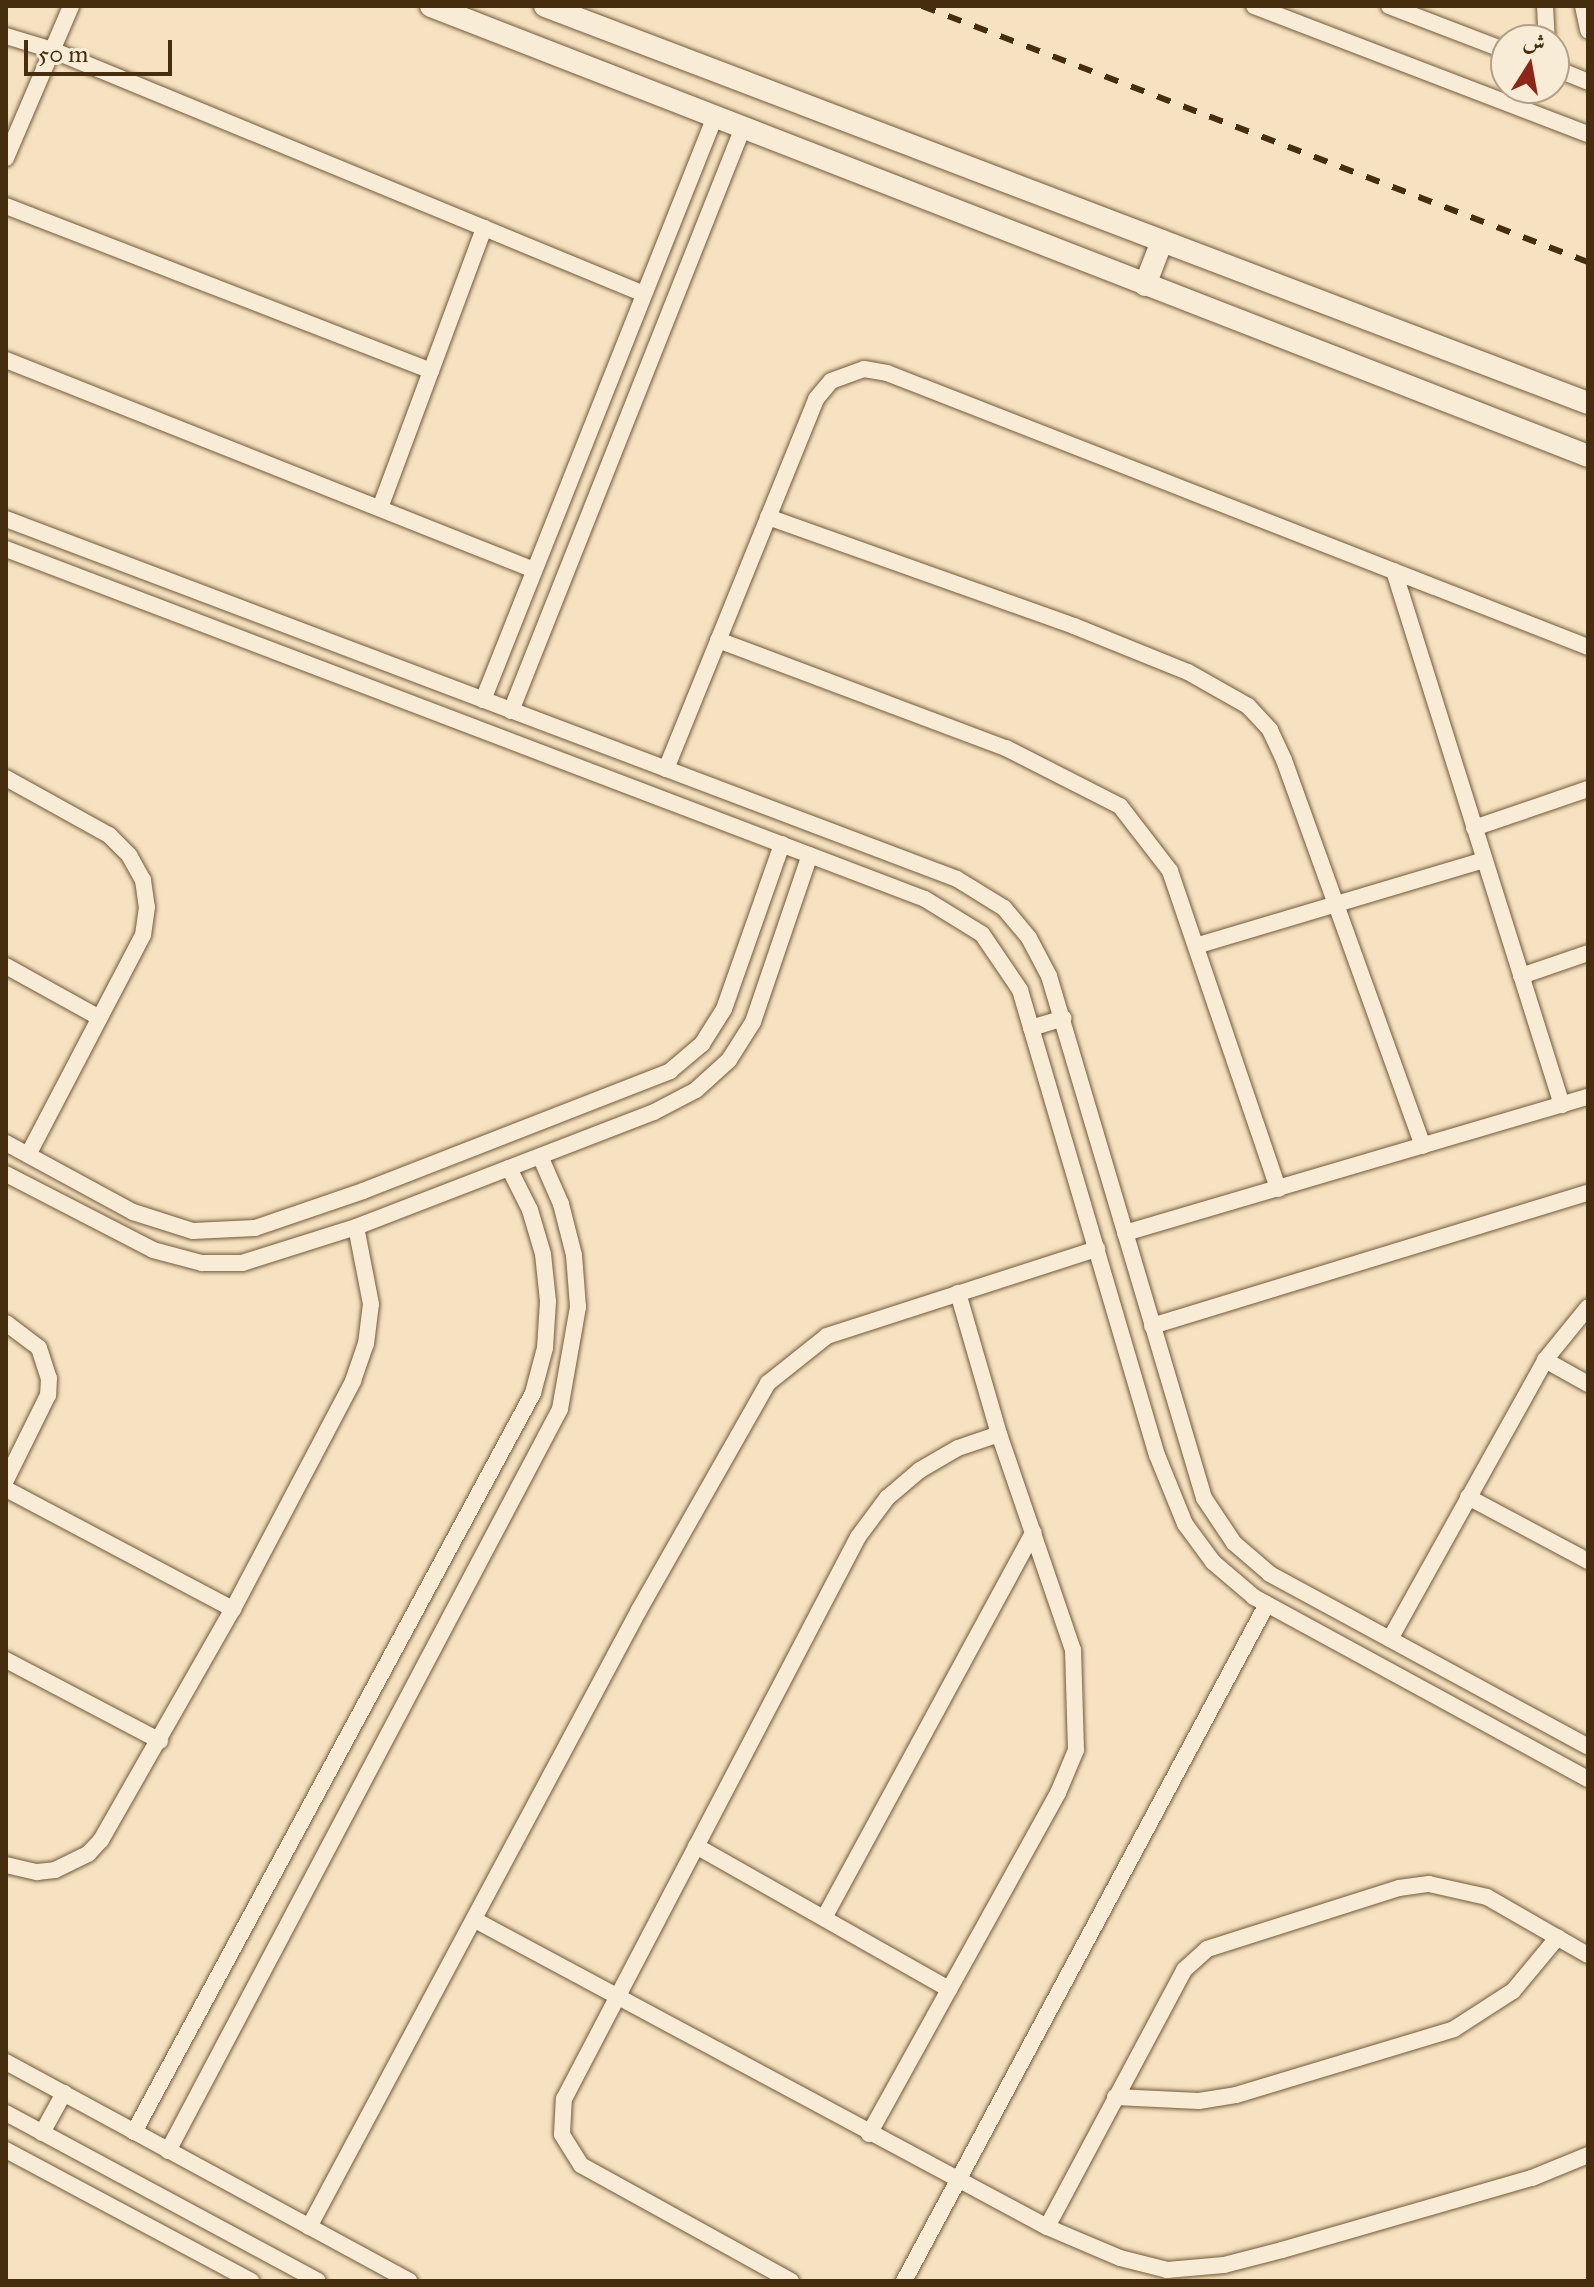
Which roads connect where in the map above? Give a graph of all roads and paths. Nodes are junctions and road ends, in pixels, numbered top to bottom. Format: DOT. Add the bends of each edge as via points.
graph roads {
  1 [pos="71,6"];
  2 [pos="431,6"];
  3 [pos="545,6"];
  4 [pos="1254,6"];
  5 [pos="1389,6"];
  6 [pos="1583,6"];
  7 [pos="1588,30"];
  8 [pos="6,36"];
  9 [pos="1490,45"];
  10 [pos="52,50"];
  11 [pos="714,119"];
  12 [pos="742,130"];
  13 [pos="1588,134"];
  14 [pos="6,158"];
  15 [pos="6,206"];
  16 [pos="484,228"];
  17 [pos="1162,241"];
  18 [pos="1145,285"];
  19 [pos="644,294"];
  20 [pos="6,360"];
  21 [pos="431,371"];
  22 [pos="1588,403"];
  23 [pos="1588,456"];
  24 [pos="380,508"];
  25 [pos="768,517"];
  26 [pos="6,519"];
  27 [pos="6,549"];
  28 [pos="534,570"];
  29 [pos="1394,571"];
  30 [pos="718,640"];
  31 [pos="1588,647"];
  32 [pos="483,700"];
  33 [pos="511,711"];
  34 [pos="666,769"];
  35 [pos="6,778"];
  36 [pos="1588,789"];
  37 [pos="1474,828"];
  38 [pos="782,844"];
  39 [pos="810,855"];
  40 [pos="1484,860"];
  41 [pos="1333,905"];
  42 [pos="1199,945"];
  43 [pos="1588,953"];
  44 [pos="6,966"];
  45 [pos="1521,976"];
  46 [pos="100,1018"];
  47 [pos="1063,1018"];
  48 [pos="1031,1028"];
  49 [pos="1588,1097"];
  50 [pos="1562,1105"];
  51 [pos="6,1143"];
  52 [pos="1423,1146"];
  53 [pos="28,1155"];
  54 [pos="540,1156"];
  55 [pos="509,1168"];
  56 [pos="6,1174"];
  57 [pos="1278,1189"];
  58 [pos="1588,1193"];
  59 [pos="356,1227"];
  60 [pos="1125,1233"];
  61 [pos="1097,1249"];
  62 [pos="958,1293"];
  63 [pos="1588,1307"];
  64 [pos="6,1323"];
  65 [pos="1152,1326"];
  66 [pos="1545,1360"];
  67 [pos="1588,1384"];
  68 [pos="999,1434"];
  69 [pos="6,1480"];
  70 [pos="6,1489"];
  71 [pos="1468,1497"];
  72 [pos="1034,1532"];
  73 [pos="1588,1561"];
  74 [pos="1267,1604"];
  75 [pos="233,1609"];
  76 [pos="1390,1639"];
  77 [pos="6,1660"];
  78 [pos="160,1741"];
  79 [pos="1588,1747"];
  80 [pos="1588,1779"];
  81 [pos="696,1846"];
  82 [pos="6,1865"];
  83 [pos="824,1918"];
  84 [pos="475,1920"];
  85 [pos="1558,1937"];
  86 [pos="1588,1955"];
  87 [pos="949,1989"];
  88 [pos="616,1999"];
  89 [pos="6,2062"];
  90 [pos="64,2093"];
  91 [pos="1115,2097"];
  92 [pos="6,2113"];
  93 [pos="134,2132"];
  94 [pos="42,2133"];
  95 [pos="869,2134"];
  96 [pos="6,2150"];
  97 [pos="168,2151"];
  98 [pos="1588,2155"];
  99 [pos="960,2181"];
  100 [pos="309,2227"];
  101 [pos="1047,2227"];
  102 [pos="251,2281"];
  103 [pos="318,2281"];
  104 [pos="409,2281"];
  105 [pos="791,2281"];
  106 [pos="904,2281"];
  1 -- 10 [label="street"];
  2 -- 11 [label="street"];
  3 -- 17 [label="street"];
  4 -- 13 [label="street"];
  5 -- 9 [label="street"];
  6 -- 7 [label="street"];
  8 -- 10 [label="street"];
  10 -- 14 [label="street"];
  10 -- 16 [label="street"];
  11 -- 12 [label="street"];
  11 -- 19 [label="street"];
  12 -- 18 [label="street"];
  12 -- 33 [label="street"];
  15 -- 21 [label="street"];
  16 -- 19 [label="street"];
  16 -- 21 [label="street"];
  17 -- 18 [label="street"];
  17 -- 22 [label="street"];
  18 -- 23 [label="street"];
  19 -- 28 [label="street"];
  20 -- 24 [label="street"];
  21 -- 24 [label="street"];
  24 -- 28 [label="street"];
  25 -- 29 [label="street" via="823,389 852,371 875,370"];
  25 -- 30 [label="street"];
  25 -- 41 [label="street" via="1074,626 1188,672 1248,706 1270,730 1284,760"];
  26 -- 32 [label="street"];
  27 -- 38 [label="street"];
  28 -- 32 [label="street"];
  29 -- 31 [label="street"];
  29 -- 37 [label="street"];
  30 -- 34 [label="street"];
  30 -- 42 [label="street" via="1006,748 1095,789 1120,806 1147,836 1170,871"];
  32 -- 33 [label="street"];
  33 -- 34 [label="street"];
  34 -- 47 [label="street" via="973,888 1004,908 1029,938"];
  35 -- 46 [label="street" via="109,835 143,880 143,935"];
  36 -- 37 [label="street"];
  37 -- 40 [label="street"];
  38 -- 39 [label="street"];
  38 -- 53 [label="street" via="724,1009 702,1044 670,1071 363,1191 255,1228 224,1233 162,1224"];
  39 -- 48 [label="street" via="925,899 974,927 1004,960"];
  39 -- 54 [label="street" via="753,1022 729,1060 696,1090 654,1112"];
  40 -- 41 [label="street"];
  40 -- 45 [label="street"];
  41 -- 42 [label="street"];
  41 -- 52 [label="street"];
  42 -- 57 [label="street"];
  43 -- 45 [label="street"];
  44 -- 46 [label="street"];
  45 -- 50 [label="street"];
  46 -- 53 [label="street"];
  47 -- 48 [label="street"];
  47 -- 60 [label="street"];
  48 -- 61 [label="street"];
  49 -- 50 [label="street"];
  50 -- 52 [label="street"];
  51 -- 53 [label="street"];
  52 -- 57 [label="street"];
  54 -- 55 [label="street"];
  54 -- 97 [label="street" via="561,1204 576,1282 572,1362 560,1409"];
  55 -- 59 [label="street"];
  55 -- 93 [label="street" via="530,1210 548,1301 545,1348 533,1393"];
  56 -- 59 [label="street" via="127,1239 202,1263 242,1263"];
  57 -- 60 [label="street"];
  58 -- 65 [label="street"];
  59 -- 75 [label="street" via="370,1291 366,1344 353,1381"];
  60 -- 65 [label="street"];
  61 -- 62 [label="street"];
  61 -- 74 [label="street" via="1178,1511 1213,1562"];
  62 -- 68 [label="street"];
  62 -- 84 [label="street" via="827,1336 768,1383 675,1543"];
  63 -- 66 [label="street"];
  64 -- 69 [label="street" via="39,1348 49,1378 48,1395"];
  65 -- 76 [label="street" via="1204,1498 1234,1543 1270,1574"];
  66 -- 67 [label="street"];
  66 -- 71 [label="street"];
  68 -- 72 [label="street"];
  68 -- 81 [label="street" via="958,1448 920,1470 887,1498 858,1537"];
  70 -- 75 [label="street"];
  71 -- 73 [label="street"];
  71 -- 76 [label="street"];
  72 -- 83 [label="street"];
  72 -- 87 [label="street" via="1073,1650 1076,1750 1058,1793"];
  74 -- 80 [label="street"];
  74 -- 99 [label="street"];
  75 -- 78 [label="street"];
  76 -- 79 [label="street"];
  77 -- 78 [label="street"];
  78 -- 82 [label="street" via="88,1854 55,1870"];
  81 -- 83 [label="street"];
  81 -- 88 [label="street"];
  83 -- 87 [label="street"];
  84 -- 88 [label="street"];
  84 -- 100 [label="street"];
  85 -- 86 [label="street"];
  85 -- 91 [label="street" via="1513,1991 1454,2029 1236,2095 1157,2102"];
  85 -- 91 [label="street" via="1487,1897 1429,1884 1399,1888 1235,1937 1207,1949 1184,1970"];
  87 -- 95 [label="street"];
  88 -- 95 [label="street"];
  88 -- 105 [label="street" via="564,2099 561,2125 569,2152 581,2165"];
  89 -- 90 [label="street"];
  90 -- 93 [label="street"];
  90 -- 94 [label="street"];
  91 -- 101 [label="street"];
  92 -- 94 [label="street"];
  93 -- 97 [label="street"];
  94 -- 103 [label="street"];
  95 -- 99 [label="street"];
  96 -- 102 [label="street"];
  97 -- 100 [label="street"];
  98 -- 101 [label="street" via="1532,2178 1224,2265 1167,2270 1120,2258"];
  99 -- 101 [label="street"];
  99 -- 106 [label="street"];
  100 -- 104 [label="street"];
}
